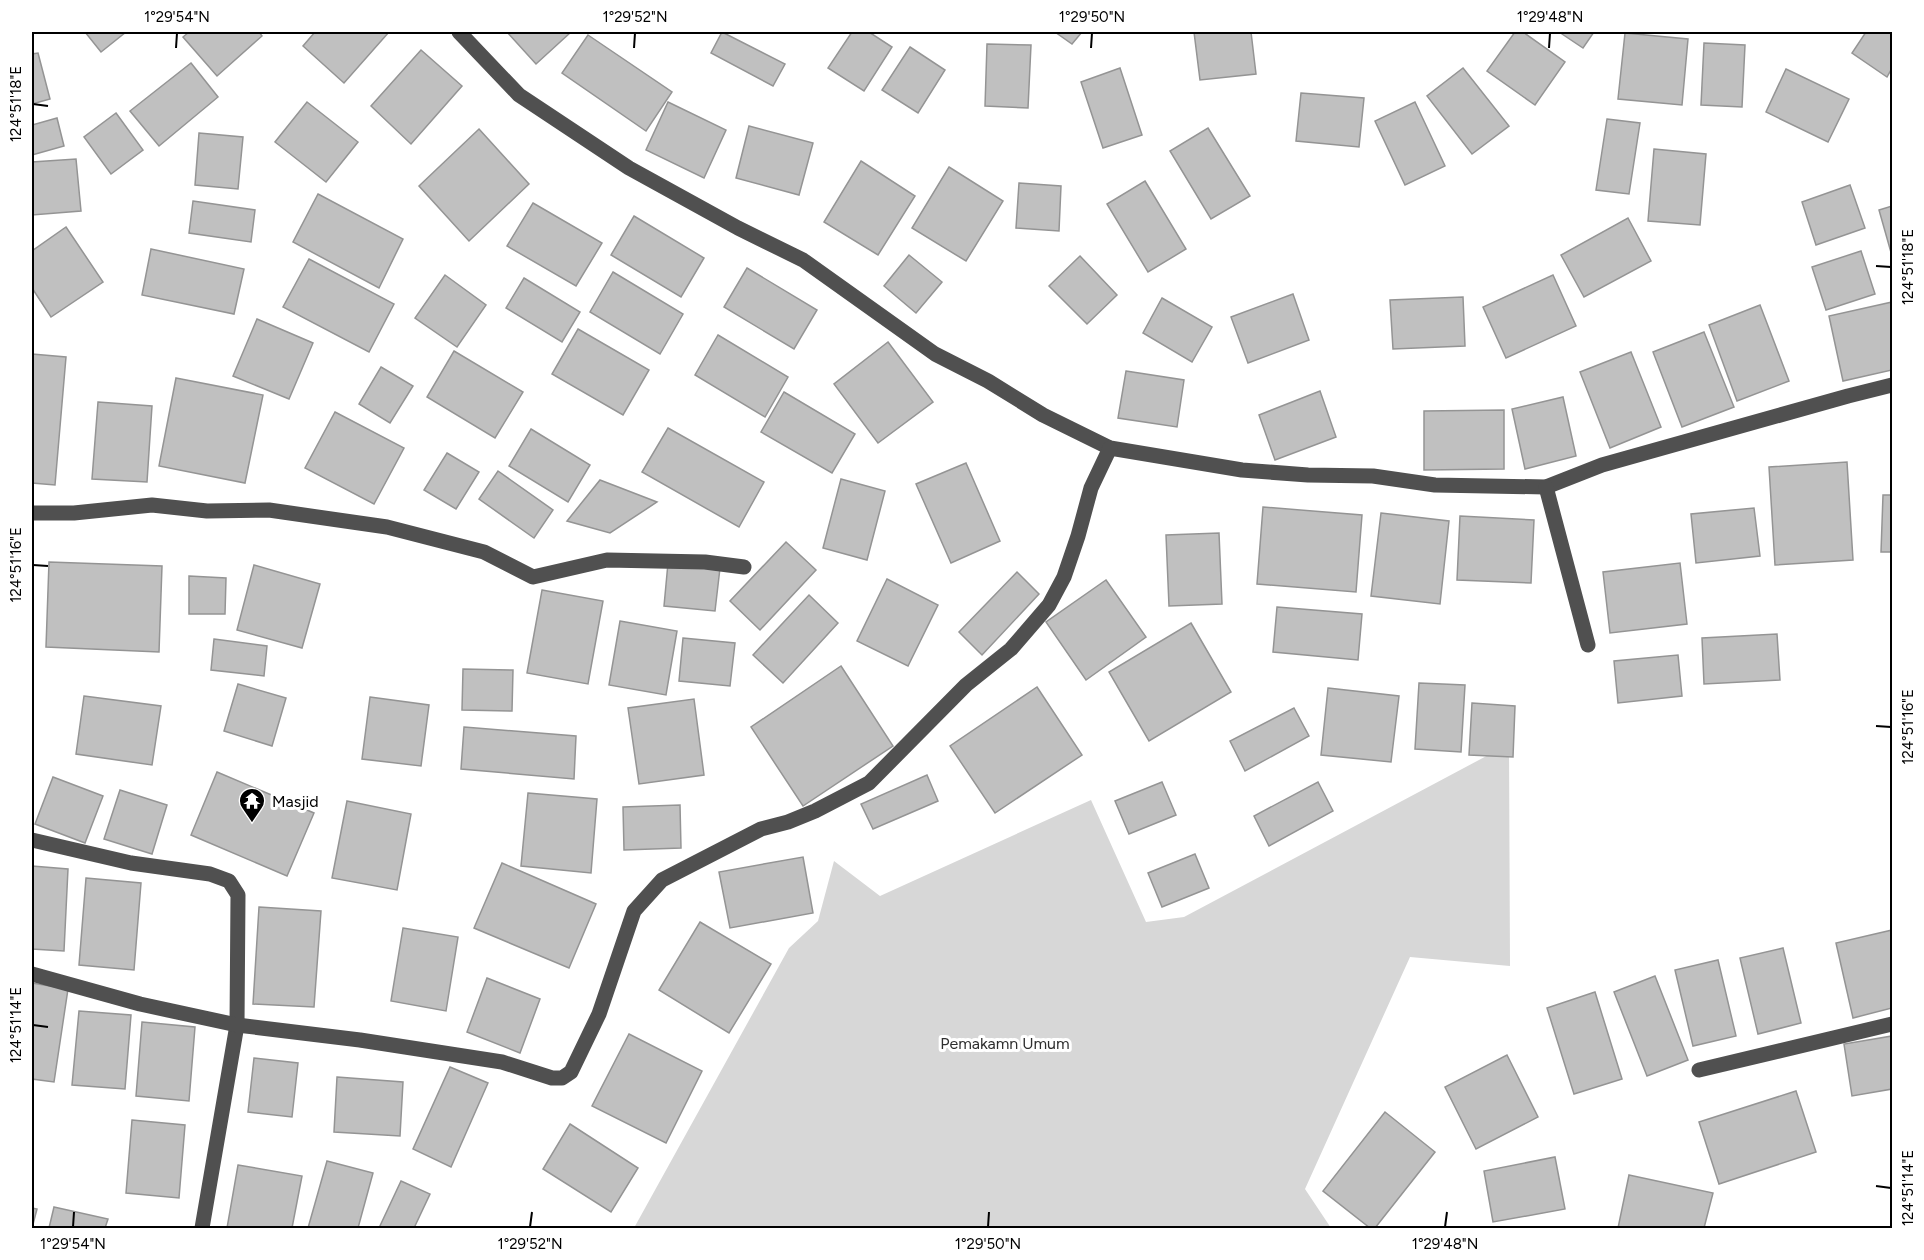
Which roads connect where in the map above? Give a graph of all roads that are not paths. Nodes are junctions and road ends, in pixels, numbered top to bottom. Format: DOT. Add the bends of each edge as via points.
graph roads {
  1 [pos="459,32"];
  2 [pos="1893,385"];
  3 [pos="1110,448"];
  4 [pos="1546,487"];
  5 [pos="32,513"];
  6 [pos="744,567"];
  7 [pos="1588,645"];
  8 [pos="32,840"];
  9 [pos="32,974"];
  10 [pos="1893,1024"];
  11 [pos="237,1025"];
  12 [pos="1699,1070"];
  13 [pos="202,1228"];
  1 -- 3 [label="street" via="519,95 629,168 803,260 935,354"];
  2 -- 4 [label="street" via="1602,465"];
  3 -- 4 [label="street" via="1242,470 1372,476 1435,485"];
  3 -- 11 [label="street" via="1091,488 1064,577 1049,605 1011,649 966,685 869,783 815,811 761,829 662,880 634,911 599,1014 571,1072 562,1078 502,1062"];
  4 -- 7 [label="street"];
  5 -- 6 [label="street" via="152,505 207,511 269,510 387,527 484,552 533,577 607,560 705,562"];
  8 -- 11 [label="street" via="229,881 238,895"];
  9 -- 11 [label="street" via="140,1004"];
  10 -- 12 [label="street"];
  11 -- 13 [label="street"];
}
